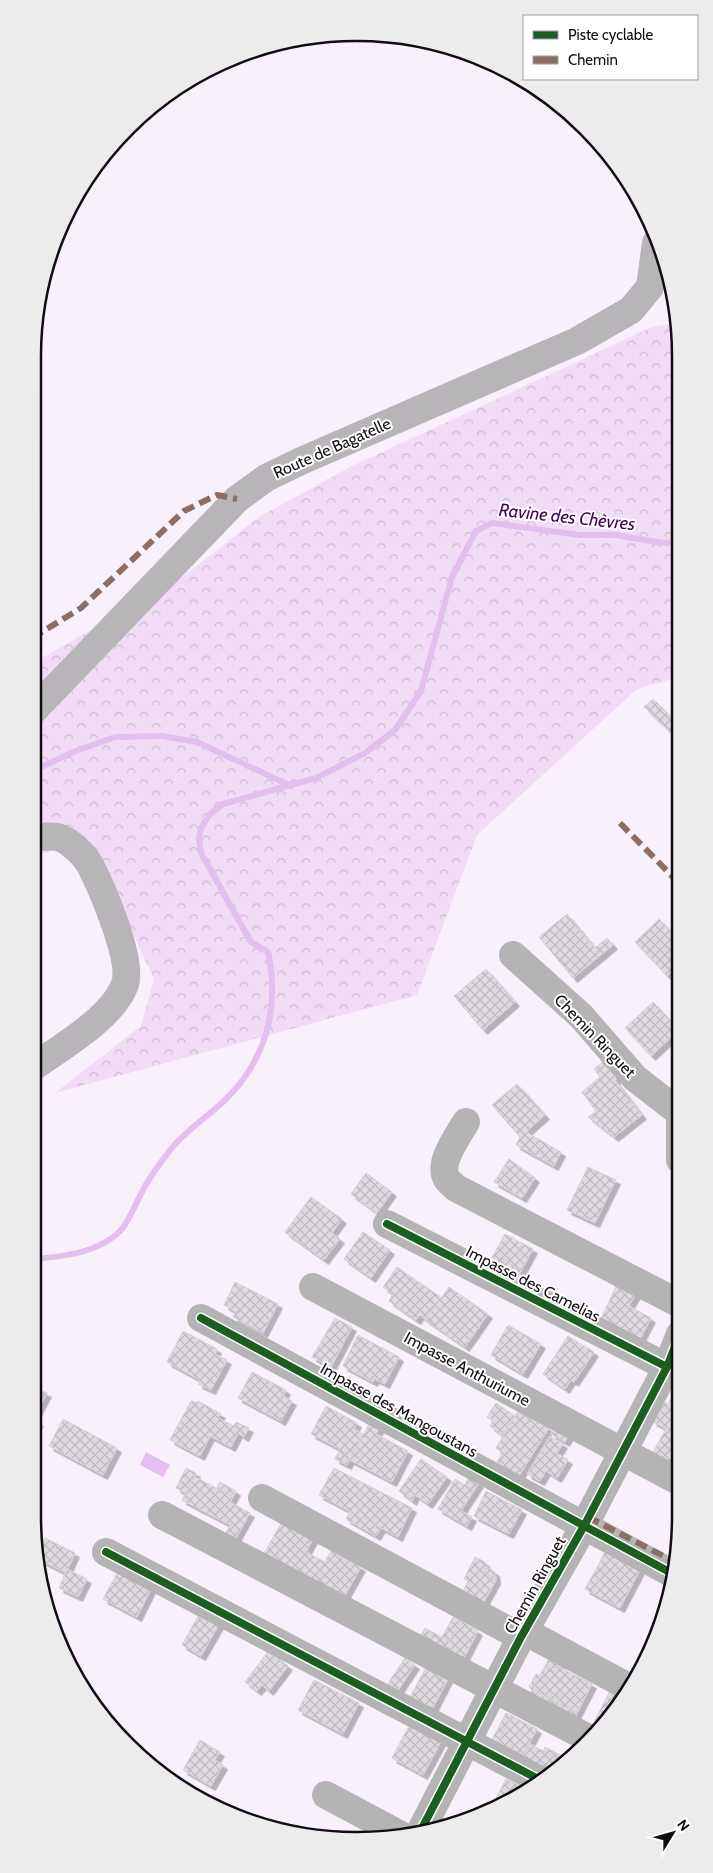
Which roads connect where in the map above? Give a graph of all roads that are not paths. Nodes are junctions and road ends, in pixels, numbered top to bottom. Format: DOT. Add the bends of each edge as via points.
graph roads {
  1 [pos="654,254"];
  2 [pos="41,703"];
  3 [pos="41,837"];
  4 [pos="513,955"];
  5 [pos="41,1061"];
  6 [pos="672,1108"];
  7 [pos="466,1122"];
  8 [pos="387,1224"];
  9 [pos="313,1287"];
  10 [pos="672,1300"];
  11 [pos="201,1318"];
  12 [pos="672,1354"];
  13 [pos="667,1367"];
  14 [pos="622,1452"];
  15 [pos="672,1478"];
  16 [pos="262,1498"];
  17 [pos="162,1514"];
  18 [pos="584,1526"];
  19 [pos="106,1552"];
  20 [pos="667,1571"];
  21 [pos="523,1634"];
  22 [pos="624,1684"];
  23 [pos="494,1689"];
  24 [pos="583,1735"];
  25 [pos="467,1742"];
  26 [pos="535,1777"];
  27 [pos="326,1795"];
  28 [pos="424,1825"];
  29 [pos="391,1830"];
  1 -- 2 [label="main road, Route de Bagatelle" via="650,287 631,310 577,341 301,461 266,478 237,499"];
  3 -- 5 [label="main road" via="55,835 72,844 89,862 126,961 126,982 117,1000 105,1014"];
  4 -- 6 [label="street, Chemin Ringuet" via="581,1016 635,1078"];
  7 -- 10 [label="street" via="447,1157 445,1170 447,1179 456,1188"];
  8 -- 13 [label="street, Impasse des Camelias"];
  9 -- 14 [label="street, Impasse Anthuriume"];
  11 -- 18 [label="street, Impasse des Mangoustans"];
  12 -- 13 [label="street, Chemin Ringuet"];
  13 -- 14 [label="street, Chemin Ringuet"];
  14 -- 15 [label="street, Impasse Anthuriume"];
  14 -- 18 [label="street, Chemin Ringuet"];
  16 -- 21 [label="street, Chemin Ringuet"];
  17 -- 23 [label="street"];
  18 -- 20 [label="street, Impasse des Mangoustans"];
  18 -- 21 [label="street, Chemin Ringuet"];
  19 -- 25 [label="street"];
  21 -- 22 [label="street, Chemin Ringuet"];
  21 -- 23 [label="street, Chemin Ringuet"];
  23 -- 24 [label="street"];
  23 -- 25 [label="street, Chemin Ringuet"];
  25 -- 26 [label="street"];
  25 -- 28 [label="street, Chemin Ringuet"];
  27 -- 29 [label="street"];
}
